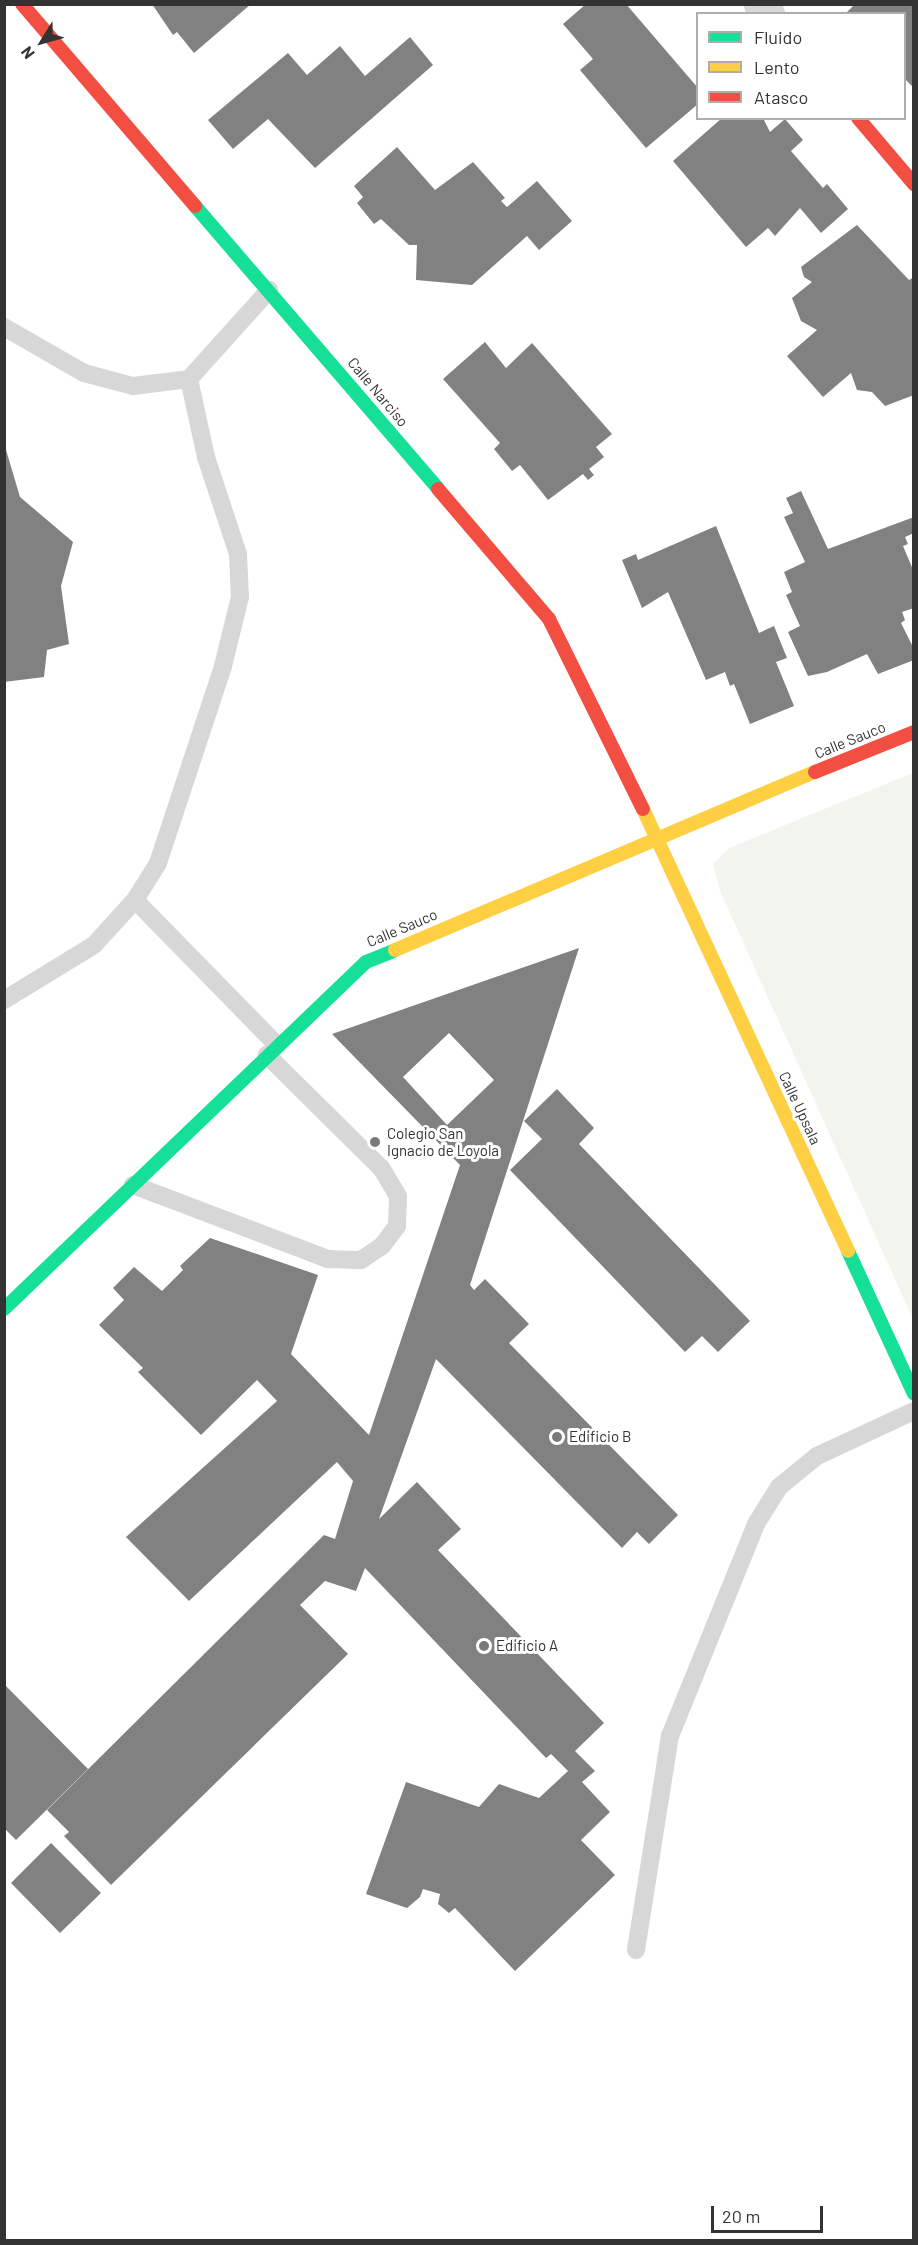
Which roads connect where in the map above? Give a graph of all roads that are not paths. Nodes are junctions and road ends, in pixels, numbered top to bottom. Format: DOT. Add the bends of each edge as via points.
graph roads {
  1 [pos="20,4"];
  2 [pos="4,17"];
  3 [pos="860,120"];
  4 [pos="914,184"];
  5 [pos="269,290"];
  6 [pos="4,327"];
  7 [pos="189,380"];
  8 [pos="914,732"];
  9 [pos="656,836"];
  10 [pos="135,900"];
  11 [pos="4,999"];
  12 [pos="272,1050"];
  13 [pos="133,1185"];
  14 [pos="4,1309"];
  15 [pos="914,1394"];
  16 [pos="914,1411"];
  17 [pos="636,1950"];
  1 -- 2 [label="lane"];
  1 -- 5 [label="street, Calle Narciso"];
  3 -- 4 [label="street"];
  5 -- 7 [label="lane"];
  5 -- 9 [label="street, Calle Narciso" via="549,619"];
  6 -- 7 [label="lane" via="84,373 133,386"];
  7 -- 10 [label="lane" via="206,457 238,554 240,597 223,666 158,863"];
  8 -- 9 [label="street, Calle Sauco"];
  9 -- 12 [label="street, Calle Sauco" via="366,962"];
  9 -- 15 [label="street, Calle Upsala"];
  10 -- 11 [label="lane" via="94,945"];
  10 -- 12 [label="lane"];
  12 -- 13 [label="street, Calle Sauco"];
  12 -- 13 [label="lane" via="381,1168 398,1196 397,1226 382,1246 361,1260 328,1259"];
  13 -- 14 [label="street, Calle Sauco"];
  16 -- 17 [label="lane" via="817,1456 779,1487 756,1524 670,1736"];
}
